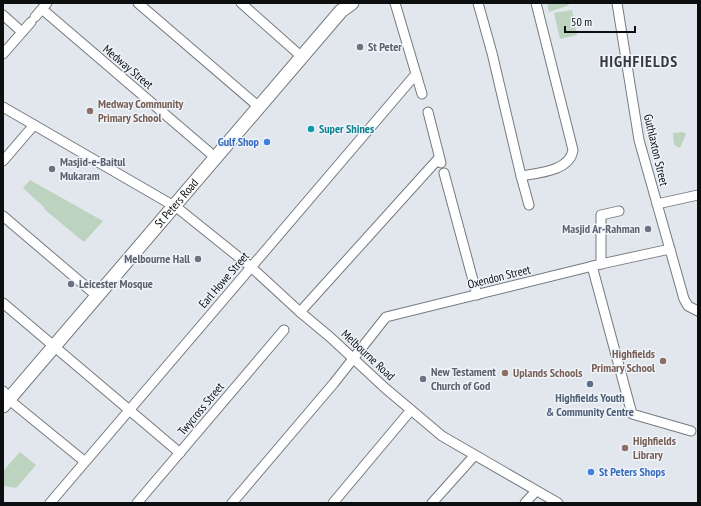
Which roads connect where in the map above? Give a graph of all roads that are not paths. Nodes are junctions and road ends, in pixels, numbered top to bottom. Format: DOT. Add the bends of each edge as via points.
graph roads {
  1 [pos="138,3"];
  2 [pos="241,3"];
  3 [pos="352,3"];
  4 [pos="395,3"];
  5 [pos="478,3"];
  6 [pos="536,3"];
  7 [pos="617,3"];
  8 [pos="45,6"];
  9 [pos="3,15"];
  10 [pos="22,32"];
  11 [pos="3,54"];
  12 [pos="302,57"];
  13 [pos="416,74"];
  14 [pos="422,94"];
  15 [pos="3,107"];
  16 [pos="259,107"];
  17 [pos="428,112"];
  18 [pos="34,126"];
  19 [pos="216,158"];
  20 [pos="3,161"];
  21 [pos="441,165"];
  22 [pos="521,176"];
  23 [pos="698,195"];
  24 [pos="657,204"];
  25 [pos="529,205"];
  26 [pos="175,206"];
  27 [pos="619,212"];
  28 [pos="3,216"];
  29 [pos="670,249"];
  30 [pos="601,264"];
  31 [pos="592,266"];
  32 [pos="251,267"];
  33 [pos="477,295"];
  34 [pos="96,296"];
  35 [pos="3,303"];
  36 [pos="698,311"];
  37 [pos="300,312"];
  38 [pos="284,330"];
  39 [pos="54,346"];
  40 [pos="353,359"];
  41 [pos="5,399"];
  42 [pos="129,409"];
  43 [pos="411,410"];
  44 [pos="691,432"];
  45 [pos="180,453"];
  46 [pos="474,456"];
  47 [pos="84,461"];
  48 [pos="536,490"];
  49 [pos="50,503"];
  50 [pos="137,503"];
  51 [pos="232,503"];
  52 [pos="333,503"];
  53 [pos="432,503"];
  54 [pos="525,503"];
  55 [pos="558,503"];
  1 -- 16 [label="street"];
  2 -- 12 [label="street"];
  3 -- 12 [label="street, St Peters Road" via="341,11"];
  4 -- 13 [label="street"];
  5 -- 22 [label="street"];
  6 -- 22 [label="street" via="573,150 569,159 560,166"];
  7 -- 24 [label="street, Guthlaxton Street" via="639,140"];
  8 -- 10 [label="street"];
  8 -- 19 [label="street, Medway Street"];
  9 -- 10 [label="street"];
  10 -- 11 [label="street"];
  12 -- 16 [label="street, St Peters Road"];
  13 -- 14 [label="street"];
  13 -- 32 [label="street, Earl Howe Street"];
  15 -- 18 [label="street, Melbourne Road"];
  16 -- 19 [label="street, St Peters Road"];
  17 -- 21 [label="street"];
  18 -- 20 [label="street"];
  18 -- 26 [label="street, Melbourne Road"];
  19 -- 26 [label="street, St Peters Road"];
  21 -- 33 [label="street"];
  21 -- 37 [label="street"];
  22 -- 25 [label="street"];
  23 -- 24 [label="street"];
  24 -- 29 [label="street, Guthlaxton Street"];
  26 -- 32 [label="street, Melbourne Road"];
  26 -- 34 [label="street, St Peters Road"];
  27 -- 30 [label="street" via="601,215"];
  28 -- 34 [label="street"];
  29 -- 30 [label="street, Oxendon Street"];
  29 -- 36 [label="street, Guthlaxton Street" via="684,299 688,306"];
  30 -- 31 [label="street, Oxendon Street"];
  31 -- 33 [label="street, Oxendon Street"];
  31 -- 44 [label="street" via="632,414"];
  32 -- 37 [label="street, Melbourne Road"];
  32 -- 42 [label="street, Earl Howe Street"];
  33 -- 40 [label="street, Oxendon Street" via="386,317"];
  34 -- 39 [label="street, St Peters Road"];
  35 -- 39 [label="street"];
  37 -- 40 [label="street, Melbourne Road"];
  38 -- 45 [label="street, Twycross Street"];
  39 -- 41 [label="street, St Peters Road"];
  39 -- 42 [label="street"];
  40 -- 43 [label="street, Melbourne Road"];
  40 -- 51 [label="street, Oxendon Street"];
  41 -- 47 [label="street"];
  42 -- 45 [label="street"];
  42 -- 47 [label="street, Earl Howe Street"];
  43 -- 46 [label="street, Melbourne Road" via="442,436"];
  43 -- 52 [label="street"];
  45 -- 50 [label="street, Twycross Street"];
  46 -- 48 [label="street, Melbourne Road"];
  46 -- 53 [label="street"];
  47 -- 49 [label="street, Earl Howe Street"];
  48 -- 54 [label="street"];
  48 -- 55 [label="street, Melbourne Road"];
}
